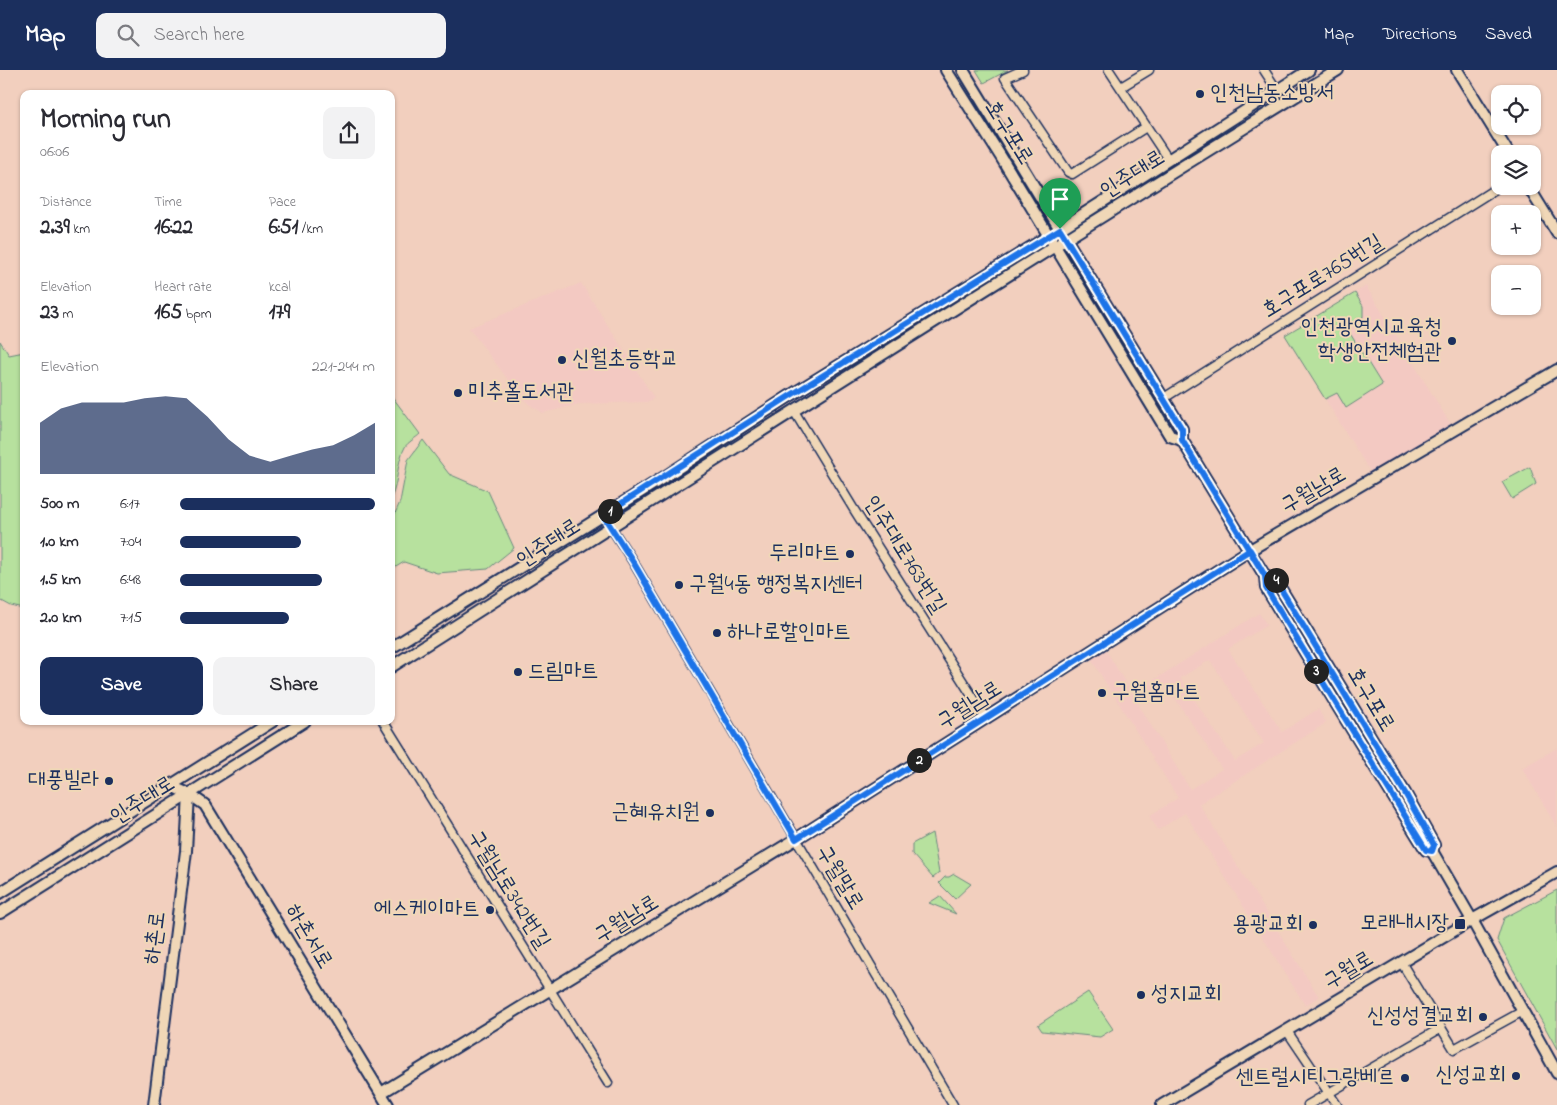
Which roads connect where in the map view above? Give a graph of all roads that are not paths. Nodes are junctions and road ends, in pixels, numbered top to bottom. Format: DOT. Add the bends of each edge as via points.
graph roads {
  1 [pos="946,70"];
  2 [pos="962,70"];
  3 [pos="1023,70"];
  4 [pos="1110,70"];
  5 [pos="1149,70"];
  6 [pos="1264,70"];
  7 [pos="1309,70"];
  8 [pos="1338,70"];
  9 [pos="1457,70"];
  10 [pos="1121,87"];
  11 [pos="1277,90"];
  12 [pos="1146,127"];
  13 [pos="1503,145"];
  14 [pos="1168,159"];
  15 [pos="1491,192"];
  16 [pos="1534,195"];
  17 [pos="1060,229"];
  18 [pos="1557,233"];
  19 [pos="1049,236"];
  20 [pos="1067,240"];
  21 [pos="1055,247"];
  22 [pos="1557,370"];
  23 [pos="1164,398"];
  24 [pos="794,411"];
  25 [pos="1182,440"];
  26 [pos="603,515"];
  27 [pos="610,527"];
  28 [pos="1250,550"];
  29 [pos="395,645"];
  30 [pos="395,664"];
  31 [pos="986,718"];
  32 [pos="266,725"];
  33 [pos="299,725"];
  34 [pos="385,725"];
  35 [pos="171,786"];
  36 [pos="189,794"];
  37 [pos="796,839"];
  38 [pos="1557,872"];
  39 [pos="0,893"];
  40 [pos="0,913"];
  41 [pos="1472,920"];
  42 [pos="1401,962"];
  43 [pos="550,990"];
  44 [pos="1523,1011"];
  45 [pos="1441,1028"];
  46 [pos="1286,1031"];
  47 [pos="1557,1072"];
  48 [pos="608,1083"];
  49 [pos="1328,1092"];
  50 [pos="381,1093"];
  51 [pos="154,1105"];
  52 [pos="388,1105"];
  53 [pos="953,1105"];
  54 [pos="1162,1105"];
  55 [pos="1308,1105"];
  56 [pos="1337,1105"];
  1 -- 19 [label="main road, 호구포로"];
  2 -- 17 [label="main road, 호구포로"];
  3 -- 12 [label="street" via="1005,78 1072,174"];
  4 -- 10 [label="street"];
  5 -- 10 [label="street"];
  6 -- 11 [label="street"];
  7 -- 11 [label="main road, 인주대로"];
  8 -- 20 [label="main road, 인주대로"];
  9 -- 13 [label="main road"];
  10 -- 12 [label="street"];
  11 -- 14 [label="main road, 인주대로"];
  12 -- 14 [label="street"];
  14 -- 17 [label="main road, 인주대로"];
  15 -- 23 [label="street, 호구포로765번길"];
  16 -- 18 [label="main road"];
  17 -- 19 [label="main road, 인주대로"];
  17 -- 20 [label="main road, 호구포로"];
  19 -- 21 [label="main road, 호구포로"];
  19 -- 26 [label="main road, 인주대로"];
  20 -- 21 [label="main road, 인주대로"];
  20 -- 23 [label="main road, 호구포로"];
  21 -- 24 [label="main road, 인주대로"];
  21 -- 25 [label="main road, 호구포로" via="1170,436"];
  22 -- 28 [label="main road, 구월남로"];
  23 -- 25 [label="main road, 호구포로" via="1182,429"];
  24 -- 27 [label="main road, 인주대로"];
  24 -- 31 [label="street, 인주대로763번길"];
  25 -- 28 [label="main road, 호구포로"];
  26 -- 27 [label="street, 구월말로"];
  26 -- 29 [label="main road, 인주대로"];
  27 -- 30 [label="main road, 인주대로"];
  27 -- 37 [label="street, 구월말로"];
  28 -- 31 [label="main road, 구월남로"];
  28 -- 41 [label="main road, 호구포로" via="1265,576 1266,588"];
  31 -- 37 [label="main road, 구월남로"];
  32 -- 35 [label="main road, 인주대로"];
  33 -- 36 [label="main road, 인주대로"];
  34 -- 43 [label="street, 구월남로342번길"];
  35 -- 36 [label="main road"];
  35 -- 39 [label="main road, 인주대로"];
  36 -- 40 [label="main road, 인주대로"];
  36 -- 50 [label="main road, 하촌서로" via="205,804"];
  36 -- 51 [label="main road, 하촌로" via="186,851"];
  37 -- 43 [label="main road, 구월남로"];
  37 -- 53 [label="street, 구월말로"];
  38 -- 41 [label="main road, 구월로"];
  41 -- 42 [label="main road, 구월로"];
  41 -- 44 [label="main road, 호구포로"];
  42 -- 45 [label="street"];
  42 -- 46 [label="main road, 구월로"];
  43 -- 48 [label="street, 구월남로342번길"];
  43 -- 50 [label="main road, 구월남로"];
  44 -- 45 [label="street" via="1454,1049"];
  44 -- 47 [label="main road, 호구포로"];
  45 -- 49 [label="street"];
  46 -- 49 [label="street"];
  46 -- 54 [label="main road, 구월로"];
  49 -- 55 [label="street"];
  49 -- 56 [label="street"];
  50 -- 52 [label="main road, 하촌서로"];
}
